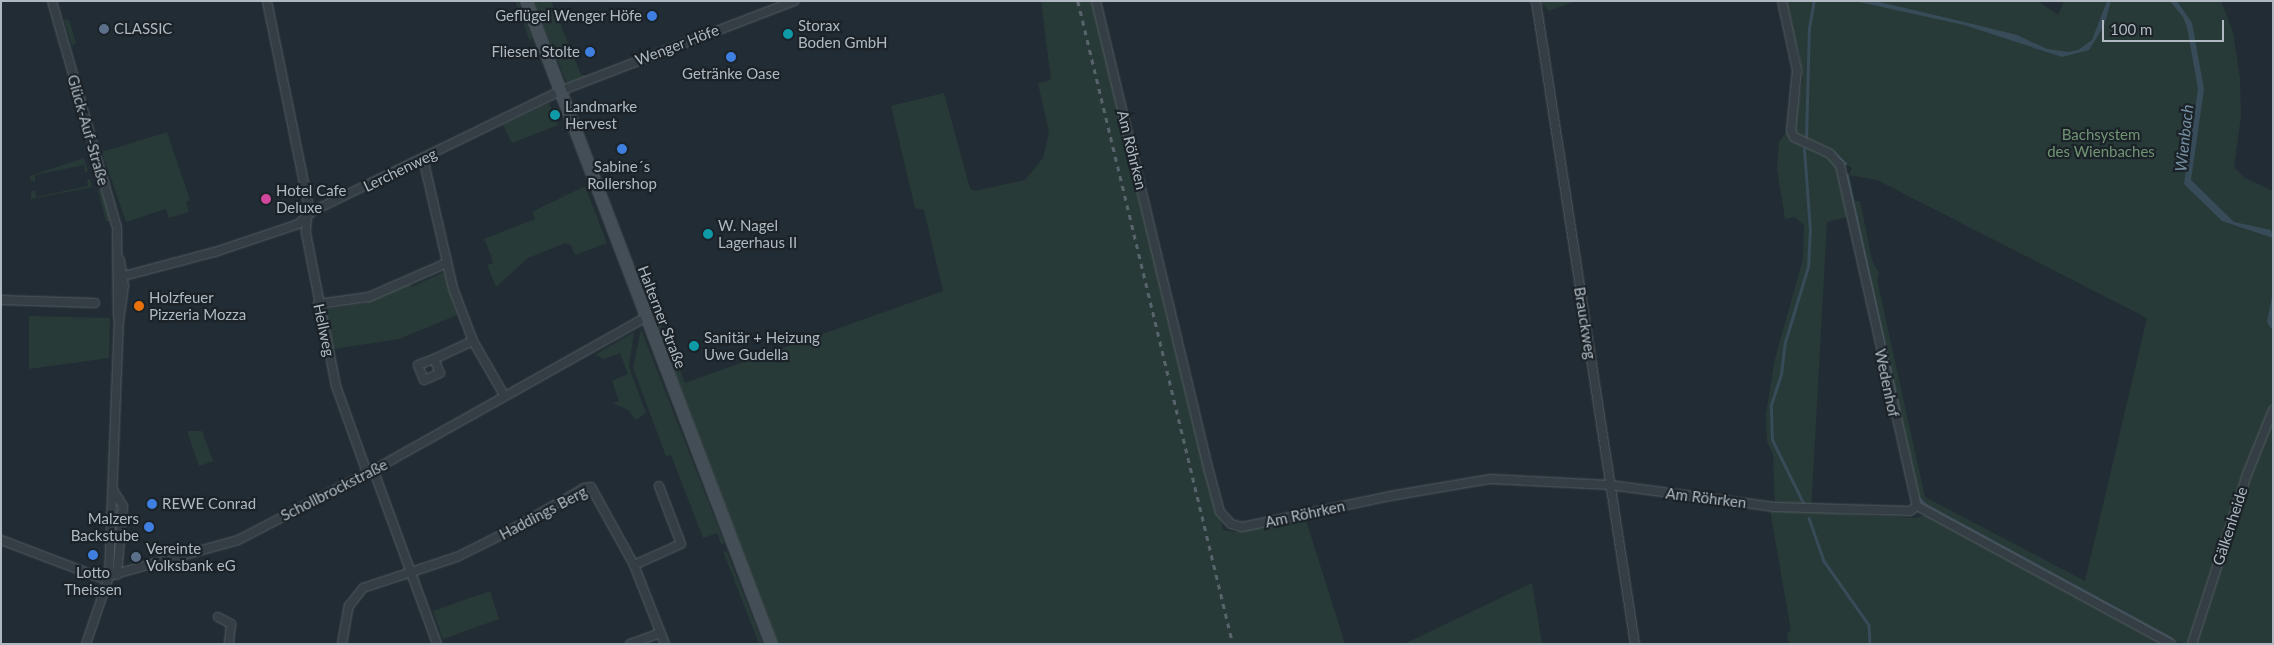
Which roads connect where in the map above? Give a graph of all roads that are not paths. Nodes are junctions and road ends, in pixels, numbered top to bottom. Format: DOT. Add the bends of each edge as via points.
graph roads {
  1 [pos="52,1"];
  2 [pos="267,1"];
  3 [pos="526,1"];
  4 [pos="794,1"];
  5 [pos="1096,1"];
  6 [pos="1536,1"];
  7 [pos="1782,1"];
  8 [pos="560,91"];
  9 [pos="423,158"];
  10 [pos="306,218"];
  11 [pos="120,260"];
  12 [pos="447,263"];
  13 [pos="124,276"];
  14 [pos="1,300"];
  15 [pos="95,303"];
  16 [pos="318,304"];
  17 [pos="646,317"];
  18 [pos="119,321"];
  19 [pos="474,341"];
  20 [pos="434,359"];
  21 [pos="504,395"];
  22 [pos="2273,410"];
  23 [pos="370,472"];
  24 [pos="1610,485"];
  25 [pos="659,486"];
  26 [pos="113,490"];
  27 [pos="1917,506"];
  28 [pos="1,540"];
  29 [pos="634,565"];
  30 [pos="411,572"];
  31 [pos="113,576"];
  32 [pos="218,617"];
  33 [pos="661,633"];
  34 [pos="86,644"];
  35 [pos="229,644"];
  36 [pos="342,644"];
  37 [pos="437,644"];
  38 [pos="630,644"];
  39 [pos="665,644"];
  40 [pos="771,644"];
  41 [pos="1635,644"];
  42 [pos="2171,644"];
  43 [pos="2192,644"];
  1 -- 11 [label="street, Glück-Auf-Straße" via="117,228"];
  2 -- 10 [label="street, Hellweg" via="308,202"];
  3 -- 8 [label="main road, Halterner Straße"];
  4 -- 8 [label="street, Wenger Höfe"];
  5 -- 24 [label="street, Am Röhrken" via="1209,471 1220,512 1226,520 1242,528 1476,480"];
  6 -- 24 [label="street, Brauckweg"];
  7 -- 27 [label="street, Wedenhof" via="1797,70 1791,131 1794,137 1830,154 1840,165"];
  8 -- 9 [label="street, Lerchenweg"];
  8 -- 17 [label="main road, Halterner Straße"];
  9 -- 10 [label="street, Lerchenweg" via="313,211"];
  9 -- 12 [label="street"];
  10 -- 13 [label="street, Lerchenweg" via="298,224 215,252"];
  10 -- 16 [label="street, Hellweg"];
  11 -- 13 [label="street, Glück-Auf-Straße"];
  11 -- 18 [label="street, Glück-Auf-Straße" via="116,302"];
  12 -- 16 [label="street" via="369,297"];
  12 -- 19 [label="street"];
  13 -- 18 [label="street, Glück-Auf-Straße"];
  14 -- 15 [label="street"];
  16 -- 23 [label="street, Hellweg" via="336,386 365,467"];
  17 -- 21 [label="street, Schollbrockstraße"];
  17 -- 40 [label="main road, Halterner Straße"];
  18 -- 26 [label="street, Glück-Auf-Straße"];
  19 -- 20 [label="street"];
  19 -- 21 [label="street"];
  21 -- 23 [label="street, Schollbrockstraße"];
  22 -- 43 [label="street, Gälkenheide" via="2248,472"];
  23 -- 30 [label="street, Hellweg" via="376,477"];
  23 -- 31 [label="street, Schollbrockstraße" via="238,540"];
  24 -- 27 [label="street, Am Röhrken" via="1775,507 1910,511"];
  24 -- 41 [label="street, Brauckweg"];
  25 -- 29 [label="street" via="681,544"];
  26 -- 31 [label="street, Glück-Auf-Straße"];
  26 -- 31 [label="street, Glück-Auf-Straße" via="123,506"];
  27 -- 42 [label="street"];
  28 -- 31 [label="street, Schollbrockstraße" via="91,575"];
  29 -- 30 [label="street, Haddings Berg" via="591,487 485,544"];
  29 -- 33 [label="street, Haddings Berg"];
  30 -- 36 [label="street" via="362,588 353,596"];
  30 -- 37 [label="street, Hellweg"];
  31 -- 34 [label="street, Glück-Auf-Straße"];
  32 -- 35 [label="street" via="231,624"];
  33 -- 38 [label="street"];
  33 -- 39 [label="street, Haddings Berg"];
}
